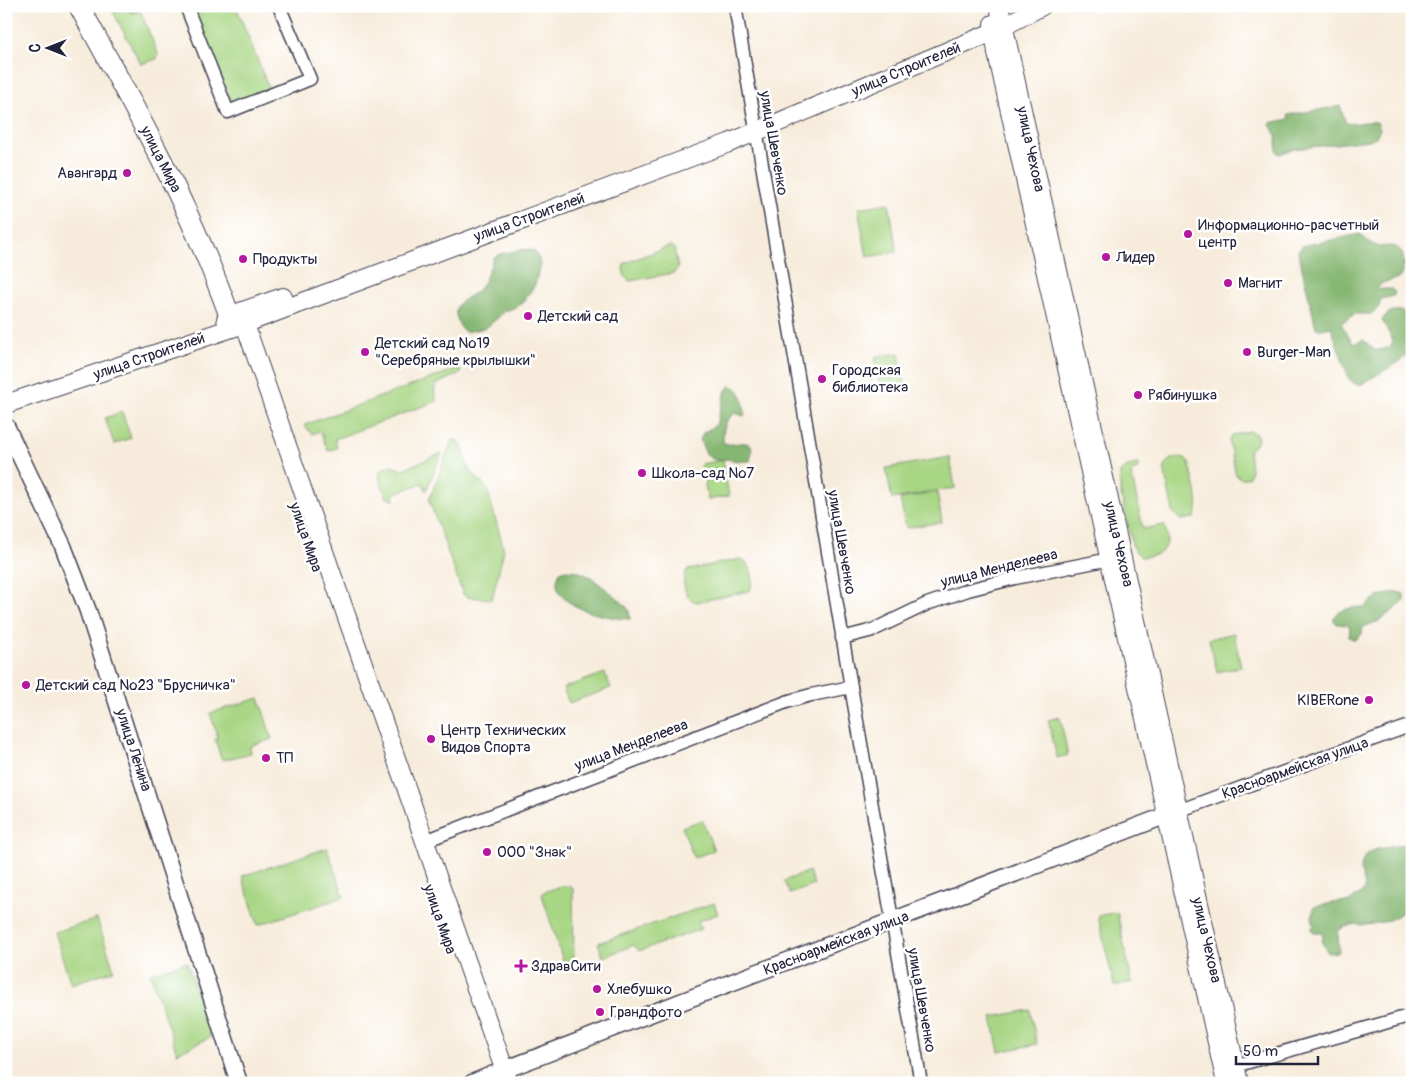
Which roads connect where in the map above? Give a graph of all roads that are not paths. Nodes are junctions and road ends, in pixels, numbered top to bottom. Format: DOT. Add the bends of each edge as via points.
graph roads {
  1 [pos="79,6"];
  2 [pos="93,6"];
  3 [pos="186,6"];
  4 [pos="279,6"];
  5 [pos="735,6"];
  6 [pos="1028,6"];
  7 [pos="1042,6"];
  8 [pos="997,18"];
  9 [pos="755,127"];
  10 [pos="237,320"];
  11 [pos="6,395"];
  12 [pos="6,404"];
  13 [pos="6,426"];
  14 [pos="1116,558"];
  15 [pos="842,638"];
  16 [pos="851,687"];
  17 [pos="1412,726"];
  18 [pos="1172,813"];
  19 [pos="420,843"];
  20 [pos="892,922"];
  21 [pos="1412,1015"];
  22 [pos="1237,1074"];
  23 [pos="501,1077"];
  24 [pos="239,1083"];
  25 [pos="472,1083"];
  26 [pos="921,1083"];
  27 [pos="1226,1083"];
  1 -- 10 [label="main road, улица Мира" via="176,186"];
  2 -- 10 [label="main road, улица Мира" via="195,199 221,258"];
  3 -- 4 [label="street" via="228,112 310,79"];
  5 -- 9 [label="street, улица Шевченко"];
  6 -- 8 [label="main road, улица Строителей"];
  7 -- 8 [label="main road, улица Строителей"];
  8 -- 9 [label="main road, улица Строителей"];
  8 -- 14 [label="main road, улица Чехова"];
  9 -- 10 [label="main road, улица Строителей"];
  9 -- 15 [label="street, улица Шевченко"];
  10 -- 11 [label="main road, улица Строителей"];
  10 -- 12 [label="main road, улица Строителей"];
  10 -- 19 [label="main road, улица Мира"];
  13 -- 24 [label="street, улица Ленина" via="63,546 87,606"];
  14 -- 15 [label="street, улица Менделеева" via="968,590 927,604 873,630"];
  14 -- 18 [label="main road, улица Чехова"];
  15 -- 16 [label="street, улица Шевченко"];
  16 -- 19 [label="street, улица Менделеева" via="789,701"];
  16 -- 20 [label="street, улица Шевченко"];
  17 -- 18 [label="street, Красноармейская улица"];
  18 -- 20 [label="street, Красноармейская улица"];
  18 -- 22 [label="main road, улица Чехова"];
  18 -- 27 [label="main road, улица Чехова"];
  19 -- 23 [label="main road, улица Мира"];
  20 -- 23 [label="street, Красноармейская улица"];
  20 -- 26 [label="street, улица Шевченко"];
  21 -- 22 [label="street"];
  22 -- 27 [label="main road"];
  23 -- 25 [label="street, Красноармейская улица"];
}
